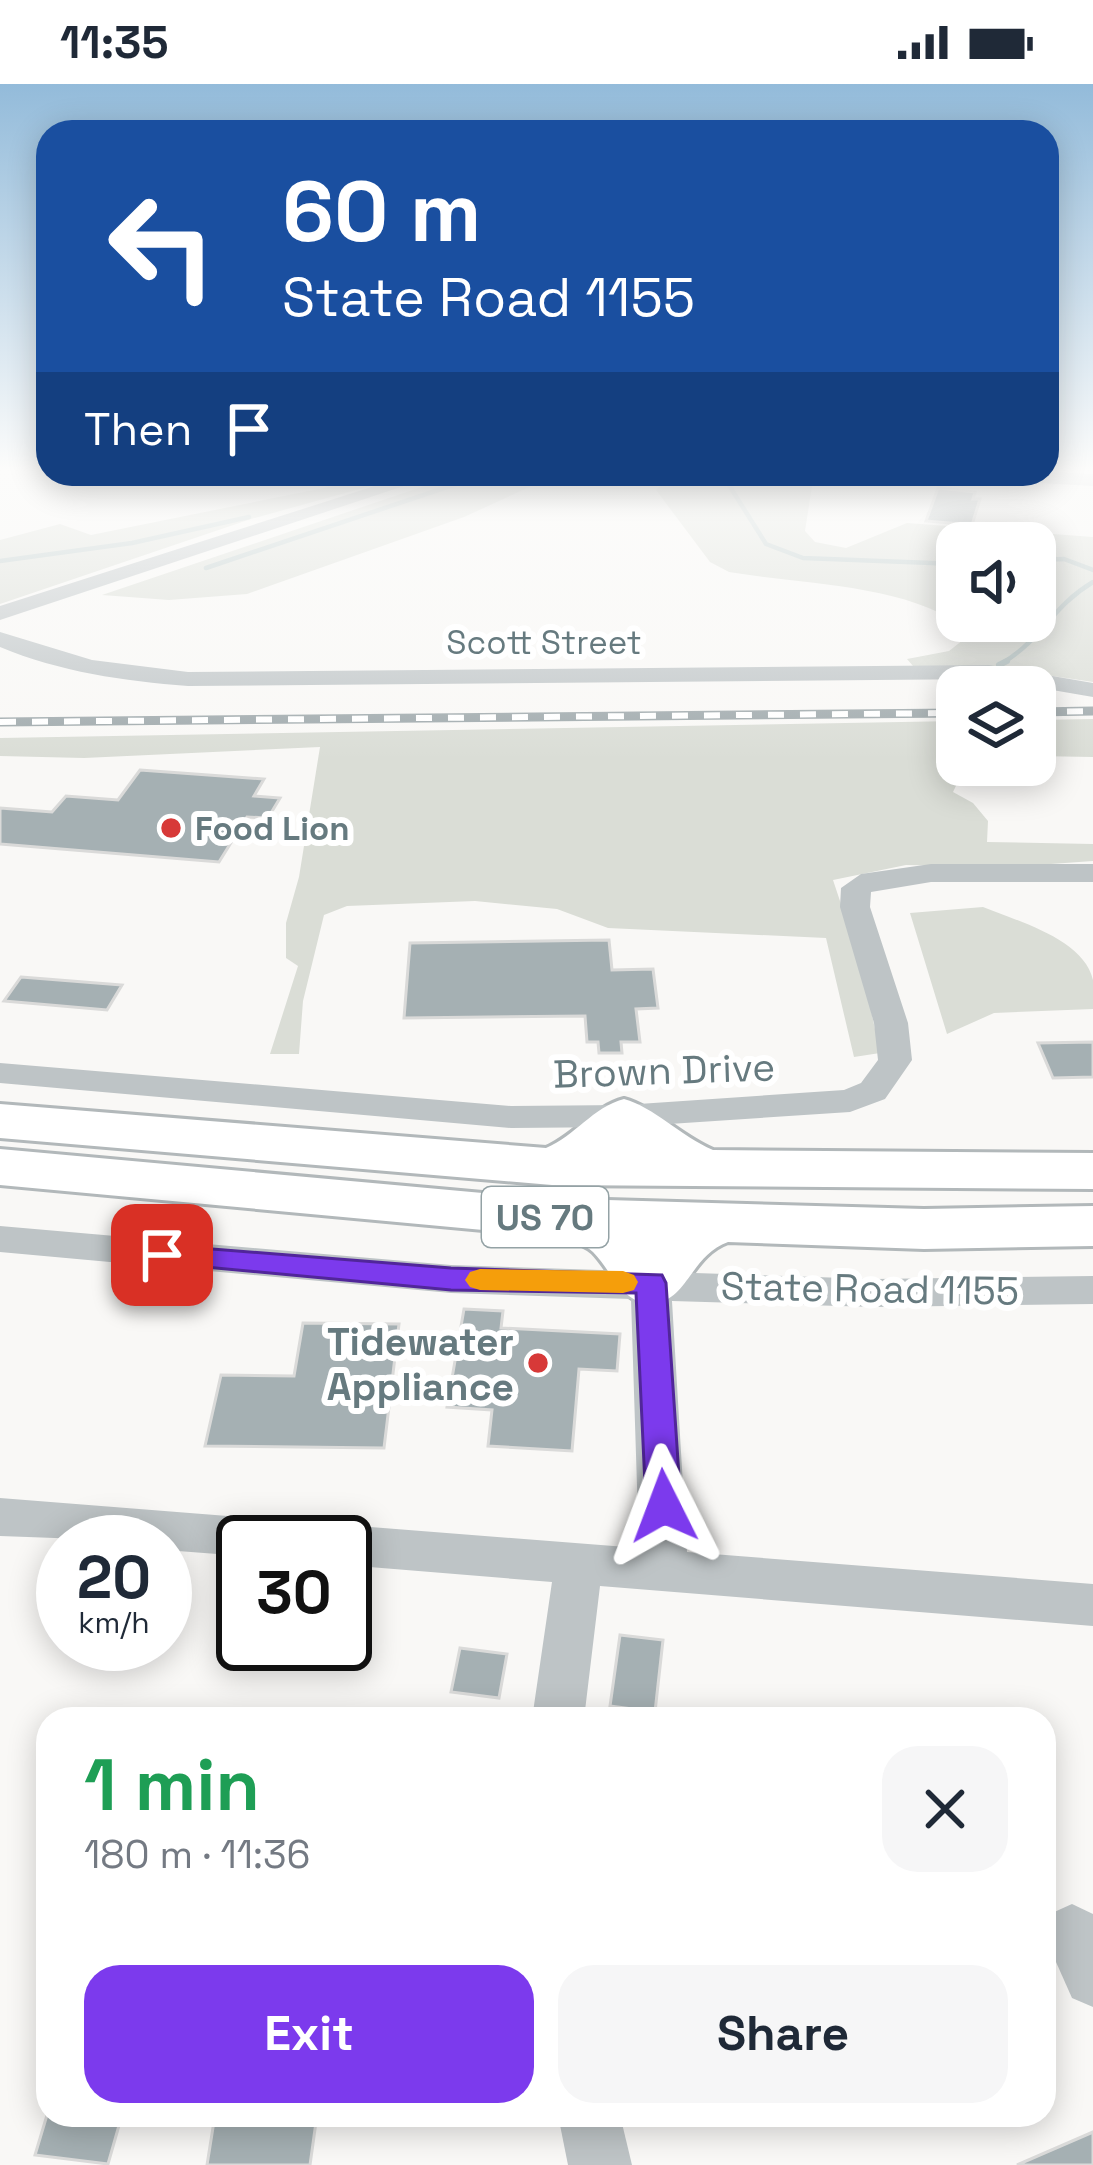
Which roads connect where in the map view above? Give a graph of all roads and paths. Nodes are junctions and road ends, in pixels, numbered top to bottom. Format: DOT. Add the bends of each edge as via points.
graph roads {
  1 [pos="145,566"];
  2 [pos="0,613"];
  3 [pos="0,639"];
  4 [pos="1093,690"];
  5 [pos="1093,873"];
  6 [pos="0,1073"];
  7 [pos="624,1116"];
  8 [pos="0,1121"];
  9 [pos="0,1167"];
  10 [pos="1093,1171"];
  11 [pos="545,1192"];
  12 [pos="724,1196"];
  13 [pos="1093,1226"];
  14 [pos="0,1239"];
  15 [pos="651,1283"];
  16 [pos="1093,1289"];
  17 [pos="0,1517"];
  18 [pos="216,1535"];
  19 [pos="372,1547"];
  20 [pos="579,1564"];
  21 [pos="664,1570"];
  22 [pos="1093,1605"];
  23 [pos="560,1707"];
  24 [pos="592,2127"];
  25 [pos="600,2165"];
  1 -- 2 [label="street"];
  3 -- 4 [label="street, Scott Street" via="110,673 188,679 989,672"];
  5 -- 7 [label="street, Brown Drive" via="903,873 863,882 855,907 895,1042 895,1060 873,1091 821,1106"];
  6 -- 7 [label="street, Brown Drive" via="511,1117"];
  7 -- 11 [label="highway"];
  7 -- 12 [label="highway"];
  8 -- 11 [label="highway"];
  9 -- 11 [label="highway, US 70"];
  10 -- 12 [label="highway"];
  11 -- 12 [label="highway, US 70"];
  11 -- 15 [label="highway" via="610,1234"];
  12 -- 13 [label="highway, US 70" via="924,1229"];
  12 -- 15 [label="highway"];
  14 -- 15 [label="street, State Road 1155" via="451,1279"];
  15 -- 16 [label="street, State Road 1155" via="875,1293"];
  15 -- 21 [label="street"];
  17 -- 18 [label="street"];
  19 -- 20 [label="street"];
  20 -- 21 [label="street"];
  20 -- 23 [label="street"];
  21 -- 22 [label="street"];
  24 -- 25 [label="street"];
}
